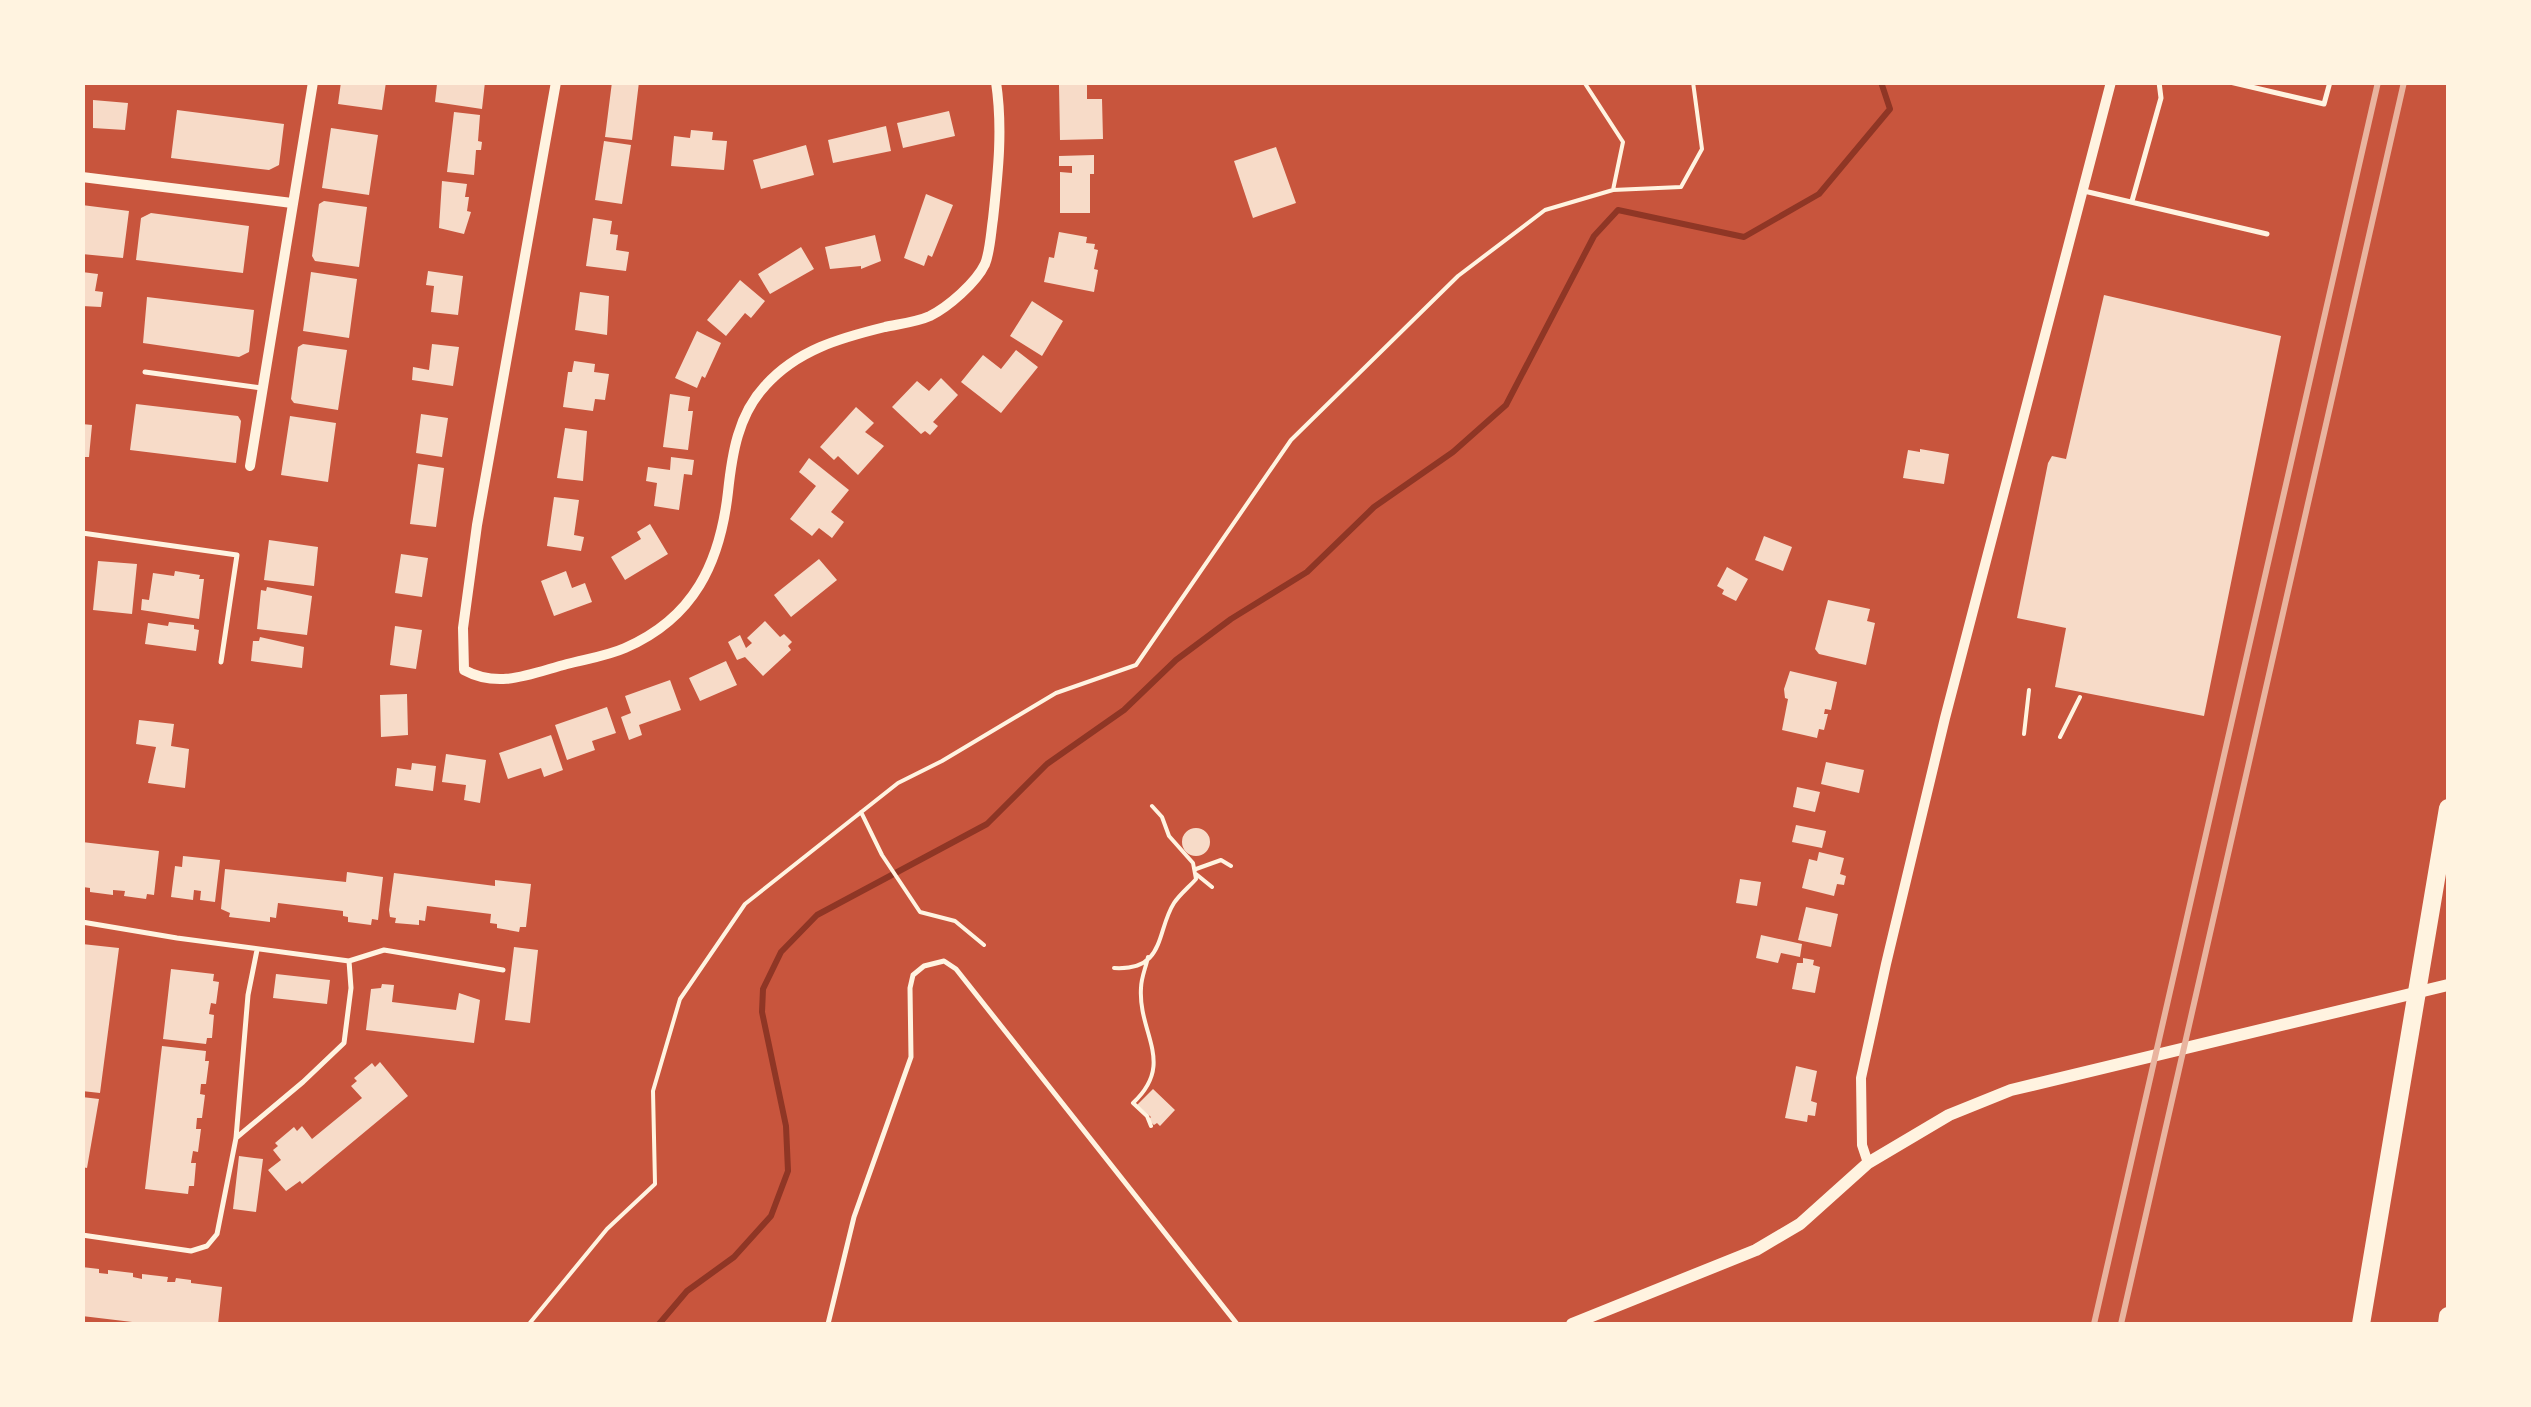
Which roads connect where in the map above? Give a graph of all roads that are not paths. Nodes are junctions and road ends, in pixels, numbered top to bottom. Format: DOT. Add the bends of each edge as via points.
graph roads {
  1 [pos="313,82"];
  2 [pos="556,82"];
  3 [pos="996,82"];
  4 [pos="2110,82"];
  5 [pos="2159,82"];
  6 [pos="2230,82"];
  7 [pos="2330,82"];
  8 [pos="82,176"];
  9 [pos="2081,191"];
  10 [pos="2132,201"];
  11 [pos="292,203"];
  12 [pos="2267,234"];
  13 [pos="144,372"];
  14 [pos="262,388"];
  15 [pos="250,466"];
  16 [pos="82,533"];
  17 [pos="221,662"];
  18 [pos="2448,808"];
  19 [pos="82,922"];
  20 [pos="257,950"];
  21 [pos="349,961"];
  22 [pos="503,970"];
  23 [pos="2448,985"];
  24 [pos="236,1138"];
  25 [pos="1868,1163"];
  26 [pos="82,1235"];
  27 [pos="2448,1316"];
  28 [pos="828,1324"];
  29 [pos="1238,1324"];
  30 [pos="1572,1324"];
  31 [pos="2361,1324"];
  32 [pos="2447,1324"];
  1 -- 11 [label="street"];
  2 -- 3 [label="street" via="463,628 464,670 483,680 625,648 686,608 715,553 732,454 762,388 817,346 930,316 985,264 1001,116"];
  4 -- 9 [label="street"];
  5 -- 10 [label="lane"];
  6 -- 7 [label="lane" via="2324,104"];
  8 -- 11 [label="street"];
  9 -- 10 [label="lane"];
  9 -- 25 [label="street" via="1865,1059 1862,1145"];
  10 -- 12 [label="lane"];
  11 -- 14 [label="street"];
  13 -- 14 [label="lane"];
  14 -- 15 [label="street"];
  16 -- 17 [label="lane" via="237,556"];
  18 -- 31 [label="highway"];
  19 -- 20 [label="lane"];
  20 -- 21 [label="lane"];
  20 -- 24 [label="lane"];
  21 -- 22 [label="lane" via="384,950"];
  21 -- 24 [label="lane" via="344,1044"];
  23 -- 25 [label="street" via="2011,1090 1949,1115"];
  24 -- 26 [label="lane" via="217,1234 207,1246 191,1251"];
  25 -- 30 [label="street" via="1800,1224 1756,1250"];
  27 -- 32 [label="highway"];
  28 -- 29 [label="lane" via="854,1217 910,1057 913,975 944,961"];
}
